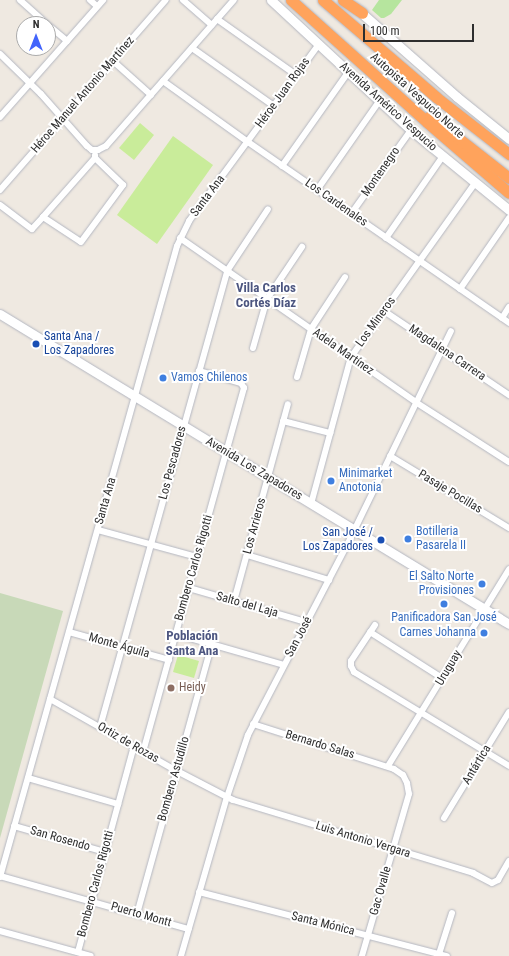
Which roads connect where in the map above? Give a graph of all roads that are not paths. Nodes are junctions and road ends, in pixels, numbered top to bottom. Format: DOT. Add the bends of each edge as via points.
graph roads {
  1 [pos="20,0"];
  2 [pos="90,0"];
  3 [pos="103,0"];
  4 [pos="166,0"];
  5 [pos="183,0"];
  6 [pos="234,0"];
  7 [pos="271,0"];
  8 [pos="291,0"];
  9 [pos="323,0"];
  10 [pos="343,0"];
  11 [pos="347,0"];
  12 [pos="97,6"];
  13 [pos="362,13"];
  14 [pos="39,16"];
  15 [pos="217,20"];
  16 [pos="212,25"];
  17 [pos="56,31"];
  18 [pos="67,41"];
  19 [pos="319,44"];
  20 [pos="192,48"];
  21 [pos="0,54"];
  22 [pos="113,61"];
  23 [pos="349,71"];
  24 [pos="296,75"];
  25 [pos="163,81"];
  26 [pos="30,83"];
  27 [pos="384,84"];
  28 [pos="151,95"];
  29 [pos="380,100"];
  30 [pos="274,106"];
  31 [pos="0,117"];
  32 [pos="63,118"];
  33 [pos="411,130"];
  34 [pos="509,138"];
  35 [pos="248,142"];
  36 [pos="95,150"];
  37 [pos="509,154"];
  38 [pos="443,156"];
  39 [pos="95,158"];
  40 [pos="282,166"];
  41 [pos="509,178"];
  42 [pos="475,183"];
  43 [pos="0,190"];
  44 [pos="317,190"];
  45 [pos="509,193"];
  46 [pos="0,205"];
  47 [pos="268,209"];
  48 [pos="509,210"];
  49 [pos="352,214"];
  50 [pos="42,217"];
  51 [pos="509,218"];
  52 [pos="180,238"];
  53 [pos="386,238"];
  54 [pos="302,247"];
  55 [pos="419,261"];
  56 [pos="227,271"];
  57 [pos="345,277"];
  58 [pos="460,289"];
  59 [pos="267,299"];
  60 [pos="509,307"];
  61 [pos="384,311"];
  62 [pos="0,314"];
  63 [pos="502,318"];
  64 [pos="509,323"];
  65 [pos="311,329"];
  66 [pos="451,331"];
  67 [pos="253,348"];
  68 [pos="442,350"];
  69 [pos="351,357"];
  70 [pos="199,371"];
  71 [pos="297,377"];
  72 [pos="509,394"];
  73 [pos="135,396"];
  74 [pos="417,402"];
  75 [pos="288,404"];
  76 [pos="283,421"];
  77 [pos="184,426"];
  78 [pos="330,433"];
  79 [pos="226,452"];
  80 [pos="390,456"];
  81 [pos="509,462"];
  82 [pos="268,478"];
  83 [pos="311,504"];
  84 [pos="509,528"];
  85 [pos="98,530"];
  86 [pos="354,530"];
  87 [pos="151,544"];
  88 [pos="247,554"];
  89 [pos="197,557"];
  90 [pos="509,569"];
  91 [pos="329,580"];
  92 [pos="189,588"];
  93 [pos="234,601"];
  94 [pos="484,609"];
  95 [pos="306,622"];
  96 [pos="509,624"];
  97 [pos="375,625"];
  98 [pos="69,632"];
  99 [pos="370,632"];
  100 [pos="176,634"];
  101 [pos="212,644"];
  102 [pos="122,647"];
  103 [pos="169,660"];
  104 [pos="284,665"];
  105 [pos="442,678"];
  106 [pos="50,699"];
  107 [pos="421,712"];
  108 [pos="509,712"];
  109 [pos="252,724"];
  110 [pos="100,727"];
  111 [pos="134,746"];
  112 [pos="485,751"];
  113 [pos="143,752"];
  114 [pos="388,766"];
  115 [pos="509,766"];
  116 [pos="177,771"];
  117 [pos="28,778"];
  118 [pos="227,797"];
  119 [pos="118,804"];
  120 [pos="444,818"];
  121 [pos="14,826"];
  122 [pos="393,849"];
  123 [pos="105,852"];
  124 [pos="509,861"];
  125 [pos="0,876"];
  126 [pos="200,892"];
  127 [pos="91,902"];
  128 [pos="137,914"];
  129 [pos="452,914"];
  130 [pos="189,929"];
  131 [pos="0,931"];
  132 [pos="368,936"];
  133 [pos="78,952"];
  134 [pos="440,954"];
  135 [pos="91,956"];
  136 [pos="181,956"];
  137 [pos="362,956"];
  138 [pos="447,956"];
  1 -- 14 [label="street"];
  2 -- 12 [label="street"];
  3 -- 12 [label="street"];
  4 -- 22 [label="street, Héroe Manuel Antonio Martínez"];
  5 -- 16 [label="street"];
  6 -- 15 [label="street"];
  7 -- 19 [label="main road, Avenida Américo Vespucio"];
  8 -- 27 [label="highway, Autopista Vespucio Norte"];
  9 -- 37 [label="highway, Autopista Vespucio Norte" via="436,98"];
  10 -- 13 [label="highway"];
  11 -- 13 [label="main road"];
  12 -- 18 [label="street"];
  13 -- 34 [label="main road" via="457,97"];
  15 -- 16 [label="street"];
  15 -- 24 [label="street"];
  16 -- 20 [label="street"];
  17 -- 18 [label="street"];
  18 -- 26 [label="street"];
  19 -- 23 [label="main road, Avenida Américo Vespucio"];
  19 -- 24 [label="street, Héroe Juan Rojas"];
  20 -- 25 [label="street"];
  20 -- 30 [label="street"];
  21 -- 26 [label="street"];
  22 -- 28 [label="street"];
  22 -- 32 [label="street, Héroe Manuel Antonio Martínez"];
  23 -- 29 [label="main road, Avenida Américo Vespucio"];
  23 -- 40 [label="street"];
  24 -- 30 [label="street, Héroe Juan Rojas"];
  25 -- 28 [label="street"];
  25 -- 35 [label="street, Los Cardenales"];
  26 -- 31 [label="street"];
  26 -- 32 [label="street"];
  27 -- 41 [label="highway" via="413,103"];
  27 -- 45 [label="highway, Autopista Vespucio Norte"];
  28 -- 36 [label="street" via="106,146"];
  29 -- 33 [label="main road, Avenida Américo Vespucio"];
  29 -- 44 [label="street"];
  30 -- 35 [label="street, Héroe Juan Rojas"];
  32 -- 36 [label="street" via="86,146"];
  32 -- 43 [label="street, Héroe Manuel Antonio Martínez"];
  33 -- 38 [label="main road, Avenida Américo Vespucio"];
  33 -- 49 [label="street, Montenegro"];
  35 -- 40 [label="street, Los Cardenales"];
  35 -- 52 [label="street, Santa Ana" via="189,221"];
  36 -- 39 [label="street"];
  38 -- 42 [label="main road, Avenida Américo Vespucio"];
  38 -- 53 [label="street"];
  39 -- 50 [label="street"];
  39 -- 50 [label="street" via="123,185 81,242"];
  40 -- 44 [label="street, Los Cardenales"];
  42 -- 48 [label="main road, Avenida Américo Vespucio"];
  42 -- 55 [label="street, Los Mineros"];
  44 -- 49 [label="street, Los Cardenales"];
  46 -- 50 [label="street" via="32,229"];
  47 -- 56 [label="street, Los Pescadores"];
  49 -- 53 [label="street, Los Cardenales"];
  51 -- 58 [label="street"];
  52 -- 56 [label="street, Adela Martínez"];
  52 -- 73 [label="street, Santa Ana"];
  53 -- 55 [label="street, Los Cardenales"];
  54 -- 59 [label="street"];
  55 -- 58 [label="street, Los Cardenales"];
  55 -- 61 [label="street, Los Mineros"];
  56 -- 59 [label="street, Adela Martínez"];
  56 -- 70 [label="street, Los Pescadores"];
  57 -- 65 [label="street"];
  58 -- 63 [label="street, Los Cardenales"];
  59 -- 65 [label="street, Adela Martínez"];
  59 -- 67 [label="street"];
  60 -- 63 [label="street"];
  61 -- 68 [label="street, Magdalena Carrera"];
  61 -- 69 [label="street, Los Mineros"];
  62 -- 73 [label="main road, Avenida Los Zapadores"];
  63 -- 64 [label="street, Los Cardenales"];
  65 -- 69 [label="street, Adela Martínez"];
  65 -- 71 [label="street"];
  66 -- 68 [label="street, San José"];
  68 -- 72 [label="street, Magdalena Carrera"];
  68 -- 74 [label="street, San José"];
  69 -- 74 [label="street, Adela Martínez"];
  69 -- 78 [label="street, Los Mineros"];
  70 -- 77 [label="street, Los Pescadores"];
  70 -- 79 [label="street, Bombero Carlos Rigotti" via="244,385"];
  73 -- 77 [label="main road, Avenida Los Zapadores"];
  73 -- 85 [label="street, Santa Ana"];
  74 -- 80 [label="street, San José"];
  74 -- 81 [label="street, Adela Martínez"];
  75 -- 76 [label="street, Los Arrieros"];
  76 -- 78 [label="street"];
  76 -- 82 [label="street, Los Arrieros"];
  77 -- 79 [label="main road, Avenida Los Zapadores"];
  77 -- 87 [label="street, Los Pescadores"];
  78 -- 83 [label="street, Los Mineros"];
  79 -- 82 [label="main road, Avenida Los Zapadores"];
  79 -- 89 [label="street, Bombero Carlos Rigotti"];
  80 -- 84 [label="street, Pasaje Pocillas"];
  80 -- 86 [label="street, San José"];
  82 -- 83 [label="main road, Avenida Los Zapadores"];
  82 -- 88 [label="street, Los Arrieros"];
  83 -- 86 [label="main road, Avenida Los Zapadores"];
  85 -- 87 [label="street"];
  85 -- 98 [label="street, Santa Ana"];
  86 -- 91 [label="street, San José"];
  86 -- 94 [label="main road, Avenida Los Zapadores"];
  87 -- 89 [label="street"];
  87 -- 102 [label="street, Los Pescadores"];
  88 -- 91 [label="street"];
  88 -- 93 [label="street, Los Arrieros"];
  89 -- 92 [label="street, Bombero Carlos Rigotti"];
  90 -- 94 [label="street, Uruguay"];
  91 -- 95 [label="street, San José"];
  92 -- 93 [label="street, Salto del Laja"];
  92 -- 100 [label="street, Bombero Carlos Rigotti"];
  93 -- 95 [label="street, Salto del Laja"];
  94 -- 96 [label="main road, Avenida Los Zapadores"];
  94 -- 105 [label="street, Uruguay"];
  95 -- 104 [label="street, San José"];
  97 -- 99 [label="street"];
  98 -- 102 [label="street, Monte Águila"];
  98 -- 106 [label="street, Santa Ana"];
  99 -- 105 [label="street"];
  99 -- 107 [label="street" via="352,661 352,669"];
  100 -- 101 [label="street"];
  100 -- 103 [label="street, Bombero Carlos Rigotti"];
  101 -- 104 [label="street"];
  101 -- 116 [label="street, Bombero Astudillo"];
  102 -- 103 [label="street, Monte Águila"];
  102 -- 110 [label="street, Los Pescadores"];
  103 -- 113 [label="street, Bombero Carlos Rigotti"];
  104 -- 109 [label="street, San José"];
  105 -- 107 [label="street, Uruguay"];
  106 -- 110 [label="street, Ortiz de Rozas"];
  106 -- 117 [label="street, Santa Ana"];
  107 -- 112 [label="street"];
  107 -- 114 [label="street, Uruguay"];
  108 -- 112 [label="street, Antártica"];
  109 -- 114 [label="street, Bernardo Salas"];
  109 -- 118 [label="street, San José"];
  110 -- 111 [label="street, Ortiz de Rozas"];
  111 -- 113 [label="street, Ortiz de Rozas"];
  111 -- 119 [label="street, Bombero Carlos Rigotti"];
  112 -- 115 [label="street"];
  112 -- 120 [label="street, Antártica"];
  113 -- 116 [label="street, Ortiz de Rozas"];
  114 -- 122 [label="street, Gac Ovalle" via="403,775 409,790"];
  116 -- 118 [label="street, Ortiz de Rozas"];
  116 -- 128 [label="street, Bombero Astudillo"];
  117 -- 119 [label="street"];
  117 -- 121 [label="street, Santa Ana"];
  118 -- 122 [label="street, Luis Antonio Vergara"];
  118 -- 126 [label="street, San José"];
  119 -- 123 [label="street, Bombero Carlos Rigotti"];
  121 -- 123 [label="street, San Rosendo"];
  121 -- 125 [label="street, Santa Ana"];
  122 -- 124 [label="street, Luis Antonio Vergara" via="473,873 490,882 498,880"];
  122 -- 132 [label="street, Gac Ovalle"];
  123 -- 127 [label="street, Bombero Carlos Rigotti"];
  125 -- 127 [label="street, Puerto Montt"];
  126 -- 130 [label="street, San José"];
  126 -- 132 [label="street, Santa Mónica"];
  127 -- 128 [label="street, Puerto Montt"];
  127 -- 133 [label="street, Bombero Carlos Rigotti"];
  128 -- 130 [label="street, Puerto Montt"];
  129 -- 134 [label="street"];
  130 -- 136 [label="street, San José"];
  131 -- 133 [label="street"];
  132 -- 134 [label="street, Santa Mónica"];
  132 -- 137 [label="street, Gac Ovalle"];
  133 -- 135 [label="street"];
  134 -- 138 [label="street, Santa Mónica"];
}
